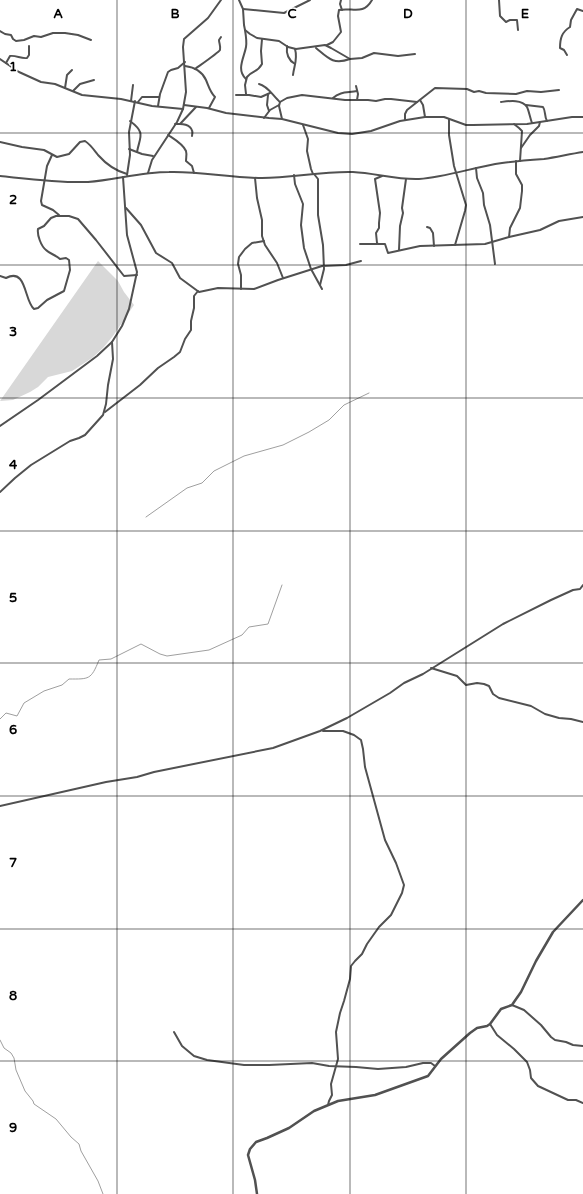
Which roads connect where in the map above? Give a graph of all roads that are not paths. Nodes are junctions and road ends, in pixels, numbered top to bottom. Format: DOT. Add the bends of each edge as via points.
graph roads {
  1 [pos="221,0"];
  2 [pos="239,0"];
  3 [pos="310,0"];
  4 [pos="339,0"];
  5 [pos="372,0"];
  6 [pos="499,0"];
  7 [pos="243,9"];
  8 [pos="342,10"];
  9 [pos="583,11"];
  10 [pos="245,30"];
  11 [pos="518,30"];
  12 [pos="0,31"];
  13 [pos="221,37"];
  14 [pos="262,39"];
  15 [pos="91,40"];
  16 [pos="29,46"];
  17 [pos="286,46"];
  18 [pos="326,46"];
  19 [pos="315,47"];
  20 [pos="295,49"];
  21 [pos="415,54"];
  22 [pos="567,55"];
  23 [pos="0,59"];
  24 [pos="350,59"];
  25 [pos="184,62"];
  26 [pos="6,64"];
  27 [pos="295,64"];
  28 [pos="185,66"];
  29 [pos="195,69"];
  30 [pos="72,70"];
  31 [pos="293,75"];
  32 [pos="246,79"];
  33 [pos="94,80"];
  34 [pos="259,84"];
  35 [pos="133,85"];
  36 [pos="356,86"];
  37 [pos="65,88"];
  38 [pos="559,90"];
  39 [pos="73,91"];
  40 [pos="357,91"];
  41 [pos="269,93"];
  42 [pos="246,94"];
  43 [pos="236,95"];
  44 [pos="159,97"];
  45 [pos="333,98"];
  46 [pos="357,100"];
  47 [pos="420,100"];
  48 [pos="130,101"];
  49 [pos="137,102"];
  50 [pos="280,102"];
  51 [pos="416,102"];
  52 [pos="502,102"];
  53 [pos="184,105"];
  54 [pos="525,105"];
  55 [pos="158,106"];
  56 [pos="279,106"];
  57 [pos="196,107"];
  58 [pos="208,108"];
  59 [pos="183,109"];
  60 [pos="269,111"];
  61 [pos="425,117"];
  62 [pos="583,117"];
  63 [pos="264,118"];
  64 [pos="282,119"];
  65 [pos="449,119"];
  66 [pos="405,120"];
  67 [pos="130,121"];
  68 [pos="547,121"];
  69 [pos="540,122"];
  70 [pos="532,123"];
  71 [pos="176,124"];
  72 [pos="180,124"];
  73 [pos="303,124"];
  74 [pos="514,124"];
  75 [pos="168,135"];
  76 [pos="192,136"];
  77 [pos="0,142"];
  78 [pos="520,148"];
  79 [pos="130,149"];
  80 [pos="137,152"];
  81 [pos="583,152"];
  82 [pos="52,155"];
  83 [pos="154,156"];
  84 [pos="516,161"];
  85 [pos="520,161"];
  86 [pos="476,168"];
  87 [pos="194,172"];
  88 [pos="148,173"];
  89 [pos="456,173"];
  90 [pos="314,174"];
  91 [pos="127,175"];
  92 [pos="294,175"];
  93 [pos="0,176"];
  94 [pos="383,176"];
  95 [pos="123,177"];
  96 [pos="255,178"];
  97 [pos="406,179"];
  98 [pos="44,180"];
  99 [pos="125,208"];
  100 [pos="56,212"];
  101 [pos="59,215"];
  102 [pos="56,216"];
  103 [pos="583,217"];
  104 [pos="427,227"];
  105 [pos="508,236"];
  106 [pos="492,241"];
  107 [pos="264,242"];
  108 [pos="360,244"];
  109 [pos="377,244"];
  110 [pos="456,245"];
  111 [pos="434,246"];
  112 [pos="399,250"];
  113 [pos="361,261"];
  114 [pos="495,264"];
  115 [pos="324,265"];
  116 [pos="311,269"];
  117 [pos="137,275"];
  118 [pos="0,276"];
  119 [pos="283,278"];
  120 [pos="320,285"];
  121 [pos="241,289"];
  122 [pos="322,289"];
  123 [pos="198,291"];
  124 [pos="112,342"];
  125 [pos="104,412"];
  126 [pos="0,426"];
  127 [pos="0,492"];
  128 [pos="583,585"];
  129 [pos="431,668"];
  130 [pos="583,722"];
  131 [pos="320,731"];
  132 [pos="0,806"];
  133 [pos="583,900"];
  134 [pos="512,1005"];
  135 [pos="490,1024"];
  136 [pos="174,1032"];
  137 [pos="583,1046"];
  138 [pos="337,1066"];
  139 [pos="436,1066"];
  140 [pos="583,1103"];
  141 [pos="328,1105"];
  142 [pos="257,1194"];
  1 -- 25 [label="street" via="208,18 184,39"];
  2 -- 7 [label="street"];
  3 -- 7 [label="street" via="284,13"];
  4 -- 8 [label="street"];
  5 -- 8 [label="street" via="360,10"];
  6 -- 11 [label="street" via="500,16 505,22 517,20"];
  7 -- 10 [label="street"];
  8 -- 18 [label="street" via="338,12 341,31 333,42"];
  9 -- 22 [label="street" via="577,9 570,27 561,36 560,48"];
  10 -- 14 [label="street"];
  10 -- 32 [label="street" via="246,47 241,69"];
  12 -- 15 [label="street" via="16,41 53,33 78,35"];
  13 -- 29 [label="street" via="220,50"];
  14 -- 17 [label="street" via="279,41"];
  14 -- 32 [label="street" via="262,66"];
  16 -- 26 [label="street" via="27,58 10,56"];
  17 -- 20 [label="street"];
  17 -- 27 [label="street" via="287,56"];
  18 -- 19 [label="street"];
  18 -- 24 [label="street"];
  19 -- 20 [label="street"];
  19 -- 24 [label="street" via="336,62"];
  20 -- 27 [label="street"];
  21 -- 24 [label="street" via="398,56 374,53"];
  23 -- 26 [label="street"];
  25 -- 28 [label="street"];
  25 -- 44 [label="street" via="169,72"];
  26 -- 37 [label="street" via="41,82"];
  27 -- 31 [label="street"];
  28 -- 29 [label="street"];
  28 -- 53 [label="street"];
  29 -- 58 [label="street" via="204,76 215,96"];
  30 -- 37 [label="street" via="67,75"];
  32 -- 42 [label="street"];
  33 -- 39 [label="street" via="80,84"];
  34 -- 41 [label="street" via="266,87"];
  35 -- 48 [label="street"];
  36 -- 40 [label="street"];
  37 -- 39 [label="street"];
  38 -- 47 [label="street" via="516,94 435,88"];
  39 -- 48 [label="street" via="82,95"];
  40 -- 45 [label="street" via="340,93"];
  40 -- 46 [label="street"];
  41 -- 42 [label="street" via="261,97"];
  41 -- 50 [label="street"];
  41 -- 60 [label="street"];
  42 -- 43 [label="street"];
  44 -- 49 [label="street" via="142,97"];
  44 -- 55 [label="street"];
  45 -- 46 [label="street"];
  45 -- 50 [label="street" via="302,94"];
  46 -- 51 [label="street" via="391,99"];
  47 -- 51 [label="street"];
  47 -- 61 [label="street"];
  48 -- 49 [label="street"];
  49 -- 55 [label="street"];
  49 -- 67 [label="street"];
  50 -- 56 [label="street"];
  51 -- 66 [label="street" via="407,110"];
  52 -- 54 [label="street"];
  53 -- 57 [label="street"];
  53 -- 59 [label="street"];
  54 -- 68 [label="street" via="543,107"];
  54 -- 70 [label="street"];
  55 -- 59 [label="street"];
  56 -- 60 [label="street"];
  56 -- 64 [label="street"];
  57 -- 58 [label="street"];
  57 -- 72 [label="street"];
  58 -- 63 [label="street"];
  59 -- 71 [label="street"];
  60 -- 63 [label="street"];
  61 -- 65 [label="street"];
  61 -- 66 [label="street"];
  62 -- 68 [label="street"];
  63 -- 64 [label="street"];
  64 -- 73 [label="street"];
  65 -- 74 [label="street" via="467,125"];
  65 -- 89 [label="street" via="449,135"];
  66 -- 73 [label="street" via="371,132 352,134"];
  67 -- 79 [label="street"];
  67 -- 80 [label="street" via="138,127 141,135"];
  68 -- 69 [label="street"];
  69 -- 70 [label="street"];
  69 -- 78 [label="street"];
  70 -- 74 [label="street"];
  71 -- 72 [label="street"];
  71 -- 75 [label="street"];
  72 -- 76 [label="street" via="191,128"];
  73 -- 90 [label="street"];
  74 -- 78 [label="street" via="522,131"];
  75 -- 83 [label="street"];
  75 -- 87 [label="street" via="185,149 186,161"];
  77 -- 82 [label="street" via="44,150"];
  78 -- 85 [label="street"];
  79 -- 80 [label="street"];
  79 -- 91 [label="street"];
  80 -- 83 [label="street"];
  81 -- 85 [label="street"];
  82 -- 91 [label="street" via="60,157 69,154 83,141 114,168"];
  82 -- 98 [label="street"];
  83 -- 88 [label="street"];
  84 -- 85 [label="street"];
  84 -- 86 [label="street"];
  84 -- 105 [label="street" via="516,174 522,191 520,208"];
  86 -- 89 [label="street"];
  86 -- 106 [label="street"];
  87 -- 88 [label="street"];
  87 -- 96 [label="street"];
  88 -- 91 [label="street"];
  89 -- 97 [label="street"];
  89 -- 110 [label="street" via="466,204"];
  90 -- 92 [label="street"];
  90 -- 94 [label="street" via="349,172"];
  90 -- 115 [label="street" via="319,181 318,215"];
  91 -- 95 [label="street"];
  92 -- 96 [label="street"];
  92 -- 116 [label="street" via="303,204 303,242"];
  93 -- 98 [label="street"];
  94 -- 97 [label="street"];
  94 -- 109 [label="street" via="375,180 380,213 379,228 376,232"];
  95 -- 98 [label="street" via="86,182"];
  95 -- 99 [label="street"];
  96 -- 107 [label="street"];
  97 -- 112 [label="street"];
  98 -- 100 [label="street" via="41,203"];
  99 -- 117 [label="street" via="127,235"];
  99 -- 123 [label="street" via="141,225 156,253 172,263 180,278"];
  100 -- 101 [label="street"];
  100 -- 102 [label="street"];
  101 -- 102 [label="street"];
  101 -- 117 [label="street" via="74,217 80,221 124,276"];
  102 -- 118 [label="street" via="37,232 47,251 61,260 69,260 70,270 64,291 34,310 20,279"];
  103 -- 105 [label="street" via="559,221 540,230"];
  104 -- 111 [label="street" via="433,232"];
  105 -- 106 [label="street"];
  106 -- 110 [label="street" via="482,245"];
  106 -- 114 [label="street"];
  107 -- 119 [label="street" via="280,268"];
  107 -- 121 [label="street" via="252,243 239,257"];
  108 -- 109 [label="street"];
  109 -- 112 [label="street" via="385,244 388,253"];
  110 -- 111 [label="street"];
  111 -- 112 [label="street"];
  113 -- 115 [label="street" via="346,265"];
  115 -- 116 [label="street"];
  115 -- 120 [label="street"];
  116 -- 119 [label="street"];
  116 -- 120 [label="street"];
  117 -- 124 [label="street" via="126,317"];
  119 -- 121 [label="street" via="259,288"];
  120 -- 122 [label="street"];
  121 -- 123 [label="street" via="218,288"];
  123 -- 125 [label="street" via="194,296 191,330 180,352"];
  124 -- 125 [label="street" via="113,358"];
  124 -- 126 [label="street" via="80,370"];
  125 -- 127 [label="street" via="85,435 70,441 31,465"];
  128 -- 129 [label="street" via="580,589 503,624"];
  129 -- 130 [label="street" via="457,676 466,685 477,683 489,686 493,694 499,698 531,706 559,718"];
  129 -- 131 [label="street" via="347,718"];
  131 -- 132 [label="street" via="267,749"];
  131 -- 138 [label="street" via="343,731 361,740 365,767 385,840 404,885 391,915 351,966 337,1026"];
  133 -- 134 [label="street" via="553,932"];
  134 -- 135 [label="street" via="501,1009"];
  134 -- 137 [label="street" via="524,1010 555,1040"];
  135 -- 139 [label="street" via="470,1033"];
  135 -- 140 [label="street" via="497,1035 527,1062 532,1078 538,1086 568,1100"];
  136 -- 138 [label="street" via="185,1050 207,1060 262,1066 309,1063"];
  138 -- 139 [label="street" via="378,1069 431,1063"];
  138 -- 141 [label="street"];
  139 -- 141 [label="street" via="428,1076 420,1080 375,1095"];
  141 -- 142 [label="street" via="289,1128 257,1141 251,1147 248,1158"];
}
